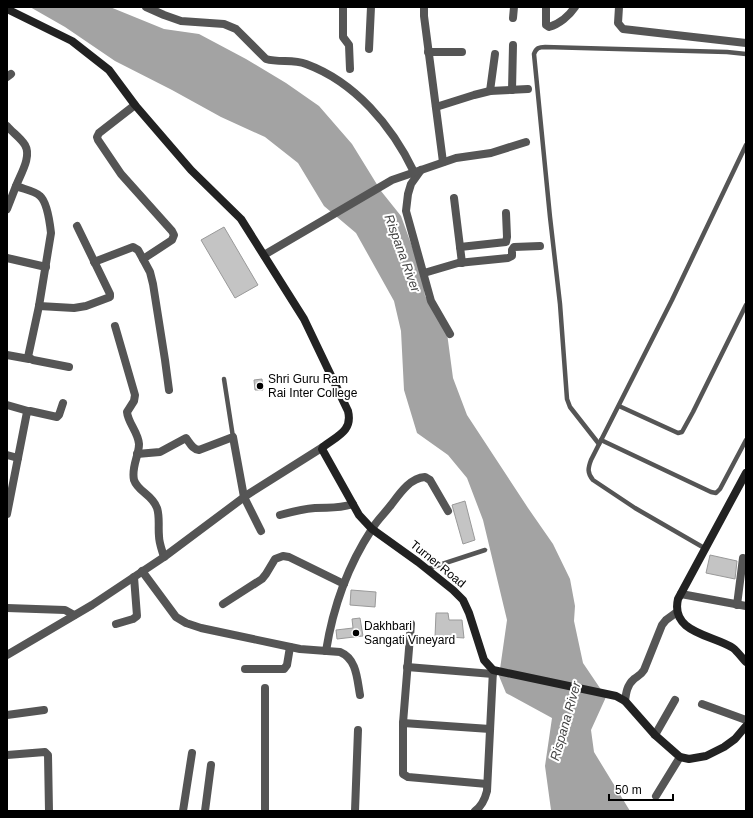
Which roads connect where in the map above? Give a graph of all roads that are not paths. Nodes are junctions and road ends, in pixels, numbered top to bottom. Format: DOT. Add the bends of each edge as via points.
graph roads {
  1 [pos="146,7"];
  2 [pos="343,7"];
  3 [pos="371,7"];
  4 [pos="424,7"];
  5 [pos="514,7"];
  6 [pos="546,7"];
  7 [pos="574,7"];
  8 [pos="619,7"];
  9 [pos="7,9"];
  10 [pos="513,18"];
  11 [pos="746,44"];
  12 [pos="513,45"];
  13 [pos="369,48"];
  14 [pos="428,52"];
  15 [pos="462,52"];
  16 [pos="495,54"];
  17 [pos="746,54"];
  18 [pos="350,69"];
  19 [pos="528,89"];
  20 [pos="512,90"];
  21 [pos="490,92"];
  22 [pos="135,104"];
  23 [pos="436,107"];
  24 [pos="7,126"];
  25 [pos="526,142"];
  26 [pos="746,145"];
  27 [pos="443,162"];
  28 [pos="418,171"];
  29 [pos="16,186"];
  30 [pos="454,198"];
  31 [pos="7,209"];
  32 [pos="506,213"];
  33 [pos="77,226"];
  34 [pos="540,246"];
  35 [pos="460,247"];
  36 [pos="264,254"];
  37 [pos="7,258"];
  38 [pos="143,259"];
  39 [pos="94,262"];
  40 [pos="462,263"];
  41 [pos="46,267"];
  42 [pos="424,273"];
  43 [pos="746,305"];
  44 [pos="39,306"];
  45 [pos="115,326"];
  46 [pos="450,334"];
  47 [pos="7,355"];
  48 [pos="29,359"];
  49 [pos="69,367"];
  50 [pos="224,379"];
  51 [pos="169,390"];
  52 [pos="63,403"];
  53 [pos="7,405"];
  54 [pos="619,406"];
  55 [pos="28,410"];
  56 [pos="233,437"];
  57 [pos="746,440"];
  58 [pos="600,442"];
  59 [pos="323,447"];
  60 [pos="137,454"];
  61 [pos="7,455"];
  62 [pos="18,458"];
  63 [pos="746,473"];
  64 [pos="244,497"];
  65 [pos="353,504"];
  66 [pos="448,512"];
  67 [pos="7,514"];
  68 [pos="280,515"];
  69 [pos="372,529"];
  70 [pos="261,531"];
  71 [pos="706,549"];
  72 [pos="485,550"];
  73 [pos="164,557"];
  74 [pos="743,558"];
  75 [pos="426,569"];
  76 [pos="142,571"];
  77 [pos="134,577"];
  78 [pos="344,584"];
  79 [pos="681,594"];
  80 [pos="222,604"];
  81 [pos="737,605"];
  82 [pos="746,606"];
  83 [pos="7,608"];
  84 [pos="677,612"];
  85 [pos="74,615"];
  86 [pos="116,624"];
  87 [pos="411,624"];
  88 [pos="290,647"];
  89 [pos="326,652"];
  90 [pos="7,655"];
  91 [pos="746,662"];
  92 [pos="407,668"];
  93 [pos="245,669"];
  94 [pos="494,672"];
  95 [pos="265,688"];
  96 [pos="360,695"];
  97 [pos="675,700"];
  98 [pos="625,702"];
  99 [pos="702,704"];
  100 [pos="44,710"];
  101 [pos="7,715"];
  102 [pos="403,723"];
  103 [pos="746,726"];
  104 [pos="490,729"];
  105 [pos="358,730"];
  106 [pos="655,735"];
  107 [pos="192,753"];
  108 [pos="7,755"];
  109 [pos="680,757"];
  110 [pos="211,765"];
  111 [pos="487,784"];
  112 [pos="656,796"];
  113 [pos="479,810"];
  114 [pos="49,811"];
  115 [pos="183,811"];
  116 [pos="205,811"];
  117 [pos="265,811"];
  118 [pos="355,811"];
  1 -- 28 [label="street" via="181,21 230,26 266,59 305,64 341,82 367,104 388,128"];
  2 -- 18 [label="street" via="343,37 350,45"];
  3 -- 13 [label="street"];
  4 -- 14 [label="street"];
  5 -- 10 [label="street"];
  6 -- 7 [label="street" via="546,25 549,27 558,23"];
  8 -- 11 [label="street" via="618,24 622,29"];
  9 -- 22 [label="main road" via="72,41 109,70"];
  12 -- 20 [label="street"];
  14 -- 15 [label="street"];
  14 -- 23 [label="street"];
  16 -- 21 [label="street"];
  17 -- 58 [label="lane" via="545,47 539,47 534,54 560,304 567,399 570,407"];
  19 -- 20 [label="street"];
  20 -- 21 [label="street"];
  21 -- 23 [label="street"];
  22 -- 36 [label="main road" via="191,170 241,219"];
  22 -- 38 [label="street" via="97,137 99,144 121,174 174,235 172,240"];
  23 -- 27 [label="street"];
  24 -- 29 [label="street" via="27,150"];
  25 -- 27 [label="street" via="491,153"];
  26 -- 54 [label="lane"];
  27 -- 28 [label="street"];
  28 -- 36 [label="street" via="392,180"];
  28 -- 42 [label="street" via="411,184 406,211"];
  29 -- 31 [label="street"];
  29 -- 41 [label="street" via="36,193 43,201 51,233"];
  30 -- 35 [label="street"];
  32 -- 35 [label="street" via="506,242"];
  33 -- 39 [label="street"];
  34 -- 40 [label="street" via="514,247 512,256 508,258"];
  35 -- 40 [label="street"];
  36 -- 59 [label="main road" via="304,319 348,411 350,418 345,430"];
  37 -- 41 [label="street"];
  38 -- 39 [label="street" via="133,247"];
  38 -- 51 [label="street" via="153,284"];
  39 -- 44 [label="street" via="110,297 74,308"];
  40 -- 42 [label="street"];
  41 -- 44 [label="street"];
  42 -- 46 [label="street" via="431,301"];
  43 -- 54 [label="lane" via="682,432 678,433"];
  44 -- 48 [label="street"];
  45 -- 60 [label="street" via="134,390 134,400 127,412 139,442"];
  47 -- 48 [label="street"];
  48 -- 49 [label="street"];
  50 -- 56 [label="lane"];
  52 -- 55 [label="street" via="57,417"];
  53 -- 55 [label="street"];
  54 -- 58 [label="lane"];
  55 -- 62 [label="street"];
  56 -- 60 [label="street" via="199,450 191,446 186,438 160,452"];
  56 -- 64 [label="street"];
  57 -- 58 [label="lane" via="720,490 716,493"];
  58 -- 71 [label="lane" via="589,467 593,480 635,508"];
  59 -- 64 [label="street"];
  59 -- 65 [label="main road, Turner Road"];
  60 -- 73 [label="street" via="133,472 135,481 155,503 159,517 160,546"];
  61 -- 62 [label="street"];
  62 -- 67 [label="street"];
  63 -- 71 [label="main road"];
  64 -- 70 [label="street"];
  64 -- 73 [label="street"];
  65 -- 68 [label="street" via="337,508 304,509"];
  65 -- 69 [label="main road, Turner Road"];
  66 -- 69 [label="street" via="430,480 420,477 414,479 397,497"];
  69 -- 75 [label="main road, Turner Road"];
  69 -- 78 [label="street" via="357,554"];
  71 -- 79 [label="main road"];
  72 -- 75 [label="lane"];
  73 -- 76 [label="street"];
  74 -- 81 [label="street"];
  75 -- 94 [label="main road, Turner Road" via="463,600 484,660"];
  76 -- 77 [label="street"];
  76 -- 88 [label="street" via="176,617 186,623"];
  77 -- 85 [label="street"];
  77 -- 86 [label="street" via="137,616"];
  78 -- 80 [label="street" via="289,557 278,557 262,578"];
  78 -- 89 [label="street" via="333,612"];
  79 -- 81 [label="street"];
  79 -- 84 [label="main road" via="676,607"];
  81 -- 82 [label="street"];
  83 -- 85 [label="street" via="65,610"];
  84 -- 91 [label="main road" via="688,628 733,649"];
  84 -- 98 [label="street" via="662,625 644,670 628,688"];
  85 -- 90 [label="street"];
  87 -- 92 [label="street"];
  88 -- 89 [label="street"];
  88 -- 93 [label="street" via="284,669"];
  89 -- 96 [label="street" via="340,652 349,658 356,673"];
  92 -- 94 [label="street"];
  92 -- 102 [label="street"];
  94 -- 98 [label="main road" via="611,694"];
  94 -- 104 [label="street"];
  95 -- 117 [label="street"];
  97 -- 106 [label="street"];
  98 -- 106 [label="main road"];
  99 -- 103 [label="street"];
  100 -- 101 [label="street"];
  102 -- 104 [label="street"];
  102 -- 111 [label="street" via="402,770 405,776"];
  103 -- 109 [label="main road" via="735,740 706,756 690,759"];
  104 -- 111 [label="street"];
  105 -- 118 [label="street"];
  106 -- 109 [label="main road"];
  107 -- 115 [label="street"];
  108 -- 114 [label="street" via="45,752 48,754"];
  109 -- 112 [label="street"];
  110 -- 116 [label="street"];
  111 -- 113 [label="street" via="485,799"];
}
